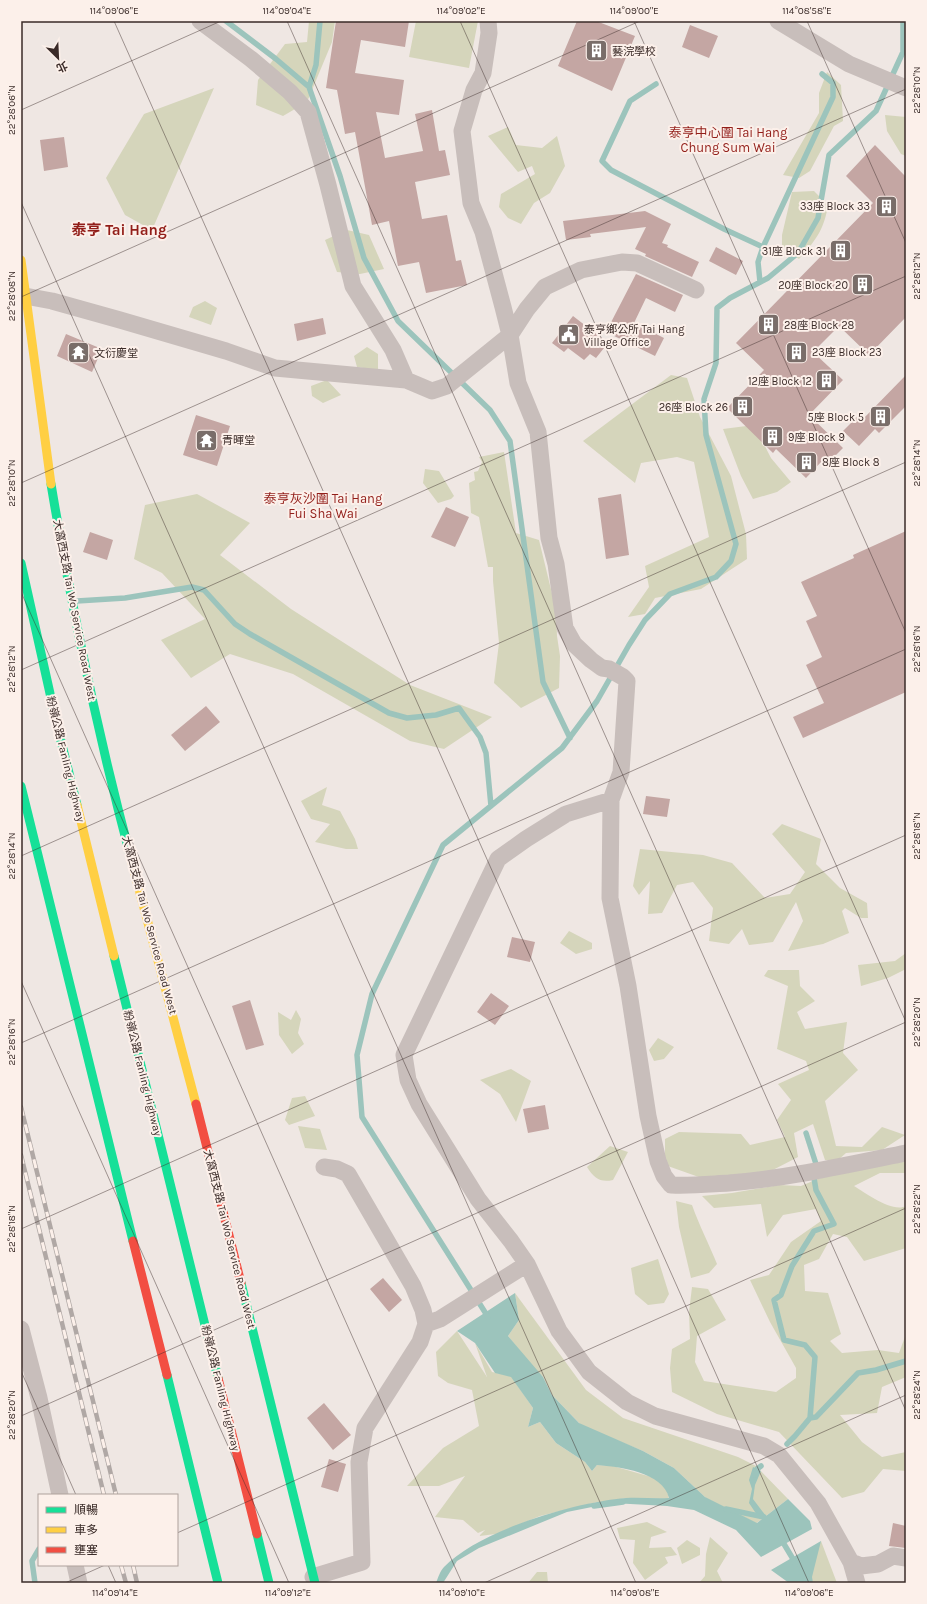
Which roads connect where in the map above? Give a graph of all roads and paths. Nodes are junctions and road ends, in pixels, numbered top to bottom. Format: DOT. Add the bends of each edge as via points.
graph roads {
  1 [pos="200,21"];
  2 [pos="488,21"];
  3 [pos="778,21"];
  4 [pos="902,86"];
  5 [pos="21,260"];
  6 [pos="696,290"];
  7 [pos="26,296"];
  8 [pos="510,335"];
  9 [pos="406,380"];
  10 [pos="21,563"];
  11 [pos="21,786"];
  12 [pos="611,800"];
  13 [pos="906,1153"];
  14 [pos="324,1167"];
  15 [pos="527,1264"];
  16 [pos="433,1322"];
  17 [pos="21,1329"];
  18 [pos="26,1367"];
  19 [pos="60,1494"];
  20 [pos="906,1558"];
  21 [pos="851,1562"];
  22 [pos="75,1566"];
  23 [pos="314,1580"];
  24 [pos="79,1583"];
  25 [pos="218,1583"];
  26 [pos="269,1583"];
  27 [pos="857,1583"];
  1 -- 9 [label="street" via="257,63 308,112 353,286 394,350"];
  2 -- 8 [label="street" via="489,33 483,73 474,90 462,130 471,203 483,232"];
  3 -- 4 [label="street" via="849,64"];
  5 -- 7 [label="main road, 大窩西支路 Tai Wo Service Road West"];
  6 -- 8 [label="street" via="637,263 622,262 581,270 545,287"];
  7 -- 9 [label="street" via="120,320 275,368"];
  7 -- 23 [label="main road, 大窩西支路 Tai Wo Service Road West" via="30,342 69,586 92,705 182,1044"];
  8 -- 9 [label="street" via="446,386 432,390"];
  8 -- 12 [label="street" via="518,383 538,432 549,538 556,564 565,628 574,644 591,660 627,681 621,772"];
  10 -- 26 [label="main road, 粉嶺公路 Fanling Highway" via="57,726"];
  11 -- 25 [label="main road"];
  12 -- 13 [label="street" via="610,898 628,986 648,1116 658,1161 671,1186 759,1180"];
  12 -- 15 [label="street" via="566,814 498,859 404,1055 408,1080 418,1104 478,1199"];
  14 -- 16 [label="street" via="348,1174 413,1286 423,1310"];
  15 -- 16 [label="street"];
  15 -- 21 [label="street" via="559,1331 589,1372 627,1402 655,1416 764,1446 779,1455 818,1503"];
  16 -- 23 [label="street" via="365,1428 359,1462 362,1562"];
  17 -- 18 [label="street"];
  18 -- 19 [label="street" via="39,1398"];
  20 -- 21 [label="street" via="893,1556 878,1564 861,1566"];
  21 -- 27 [label="street"];
  22 -- 24 [label="street"];
}
